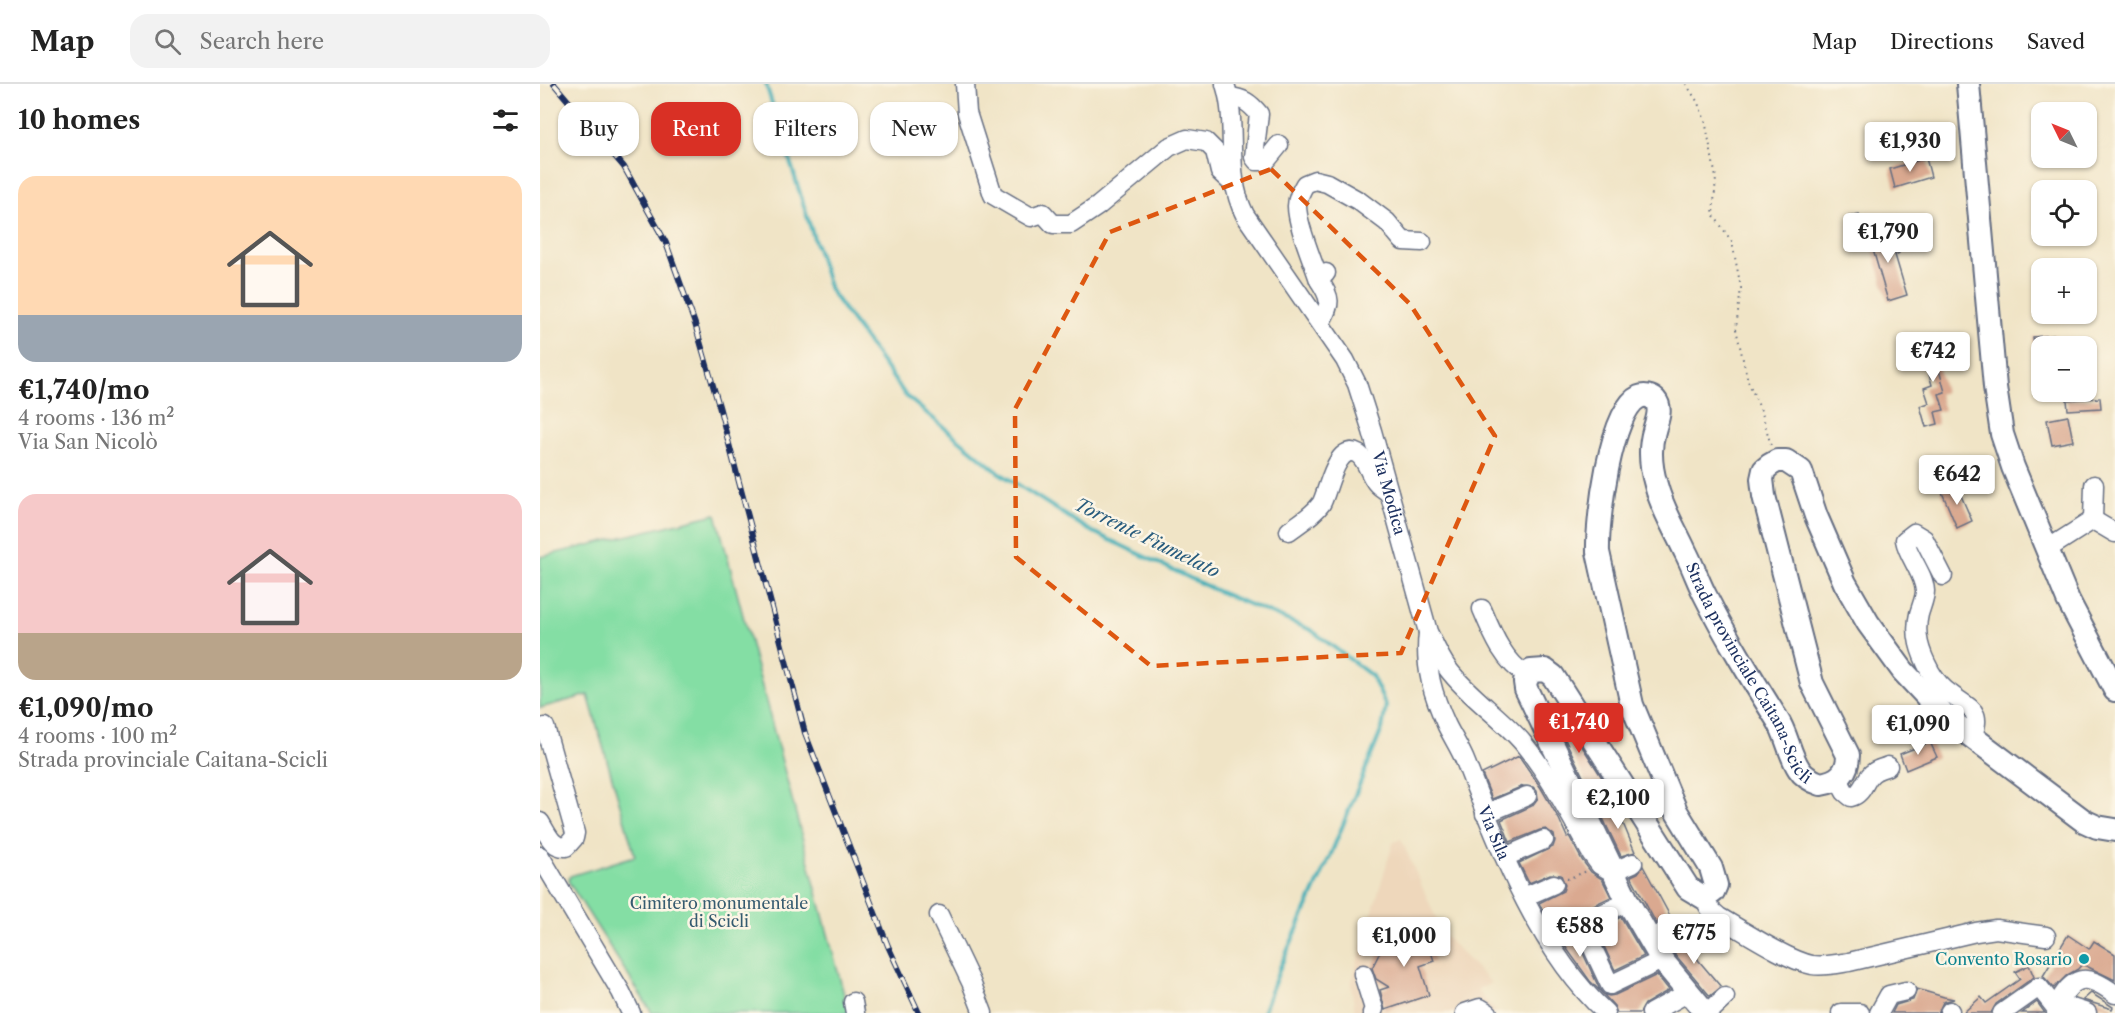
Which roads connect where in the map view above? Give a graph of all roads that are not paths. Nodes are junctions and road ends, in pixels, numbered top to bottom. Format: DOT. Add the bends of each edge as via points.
graph roads {
  1 [pos="965,84"];
  2 [pos="1968,84"];
  3 [pos="1227,90"];
  4 [pos="1279,144"];
  5 [pos="1234,185"];
  6 [pos="1422,242"];
  7 [pos="1320,323"];
  8 [pos="2094,485"];
  9 [pos="1390,494"];
  10 [pos="2093,520"];
  11 [pos="1289,531"];
  12 [pos="2115,533"];
  13 [pos="2046,550"];
  14 [pos="1943,576"];
  15 [pos="1482,609"];
  16 [pos="1428,632"];
  17 [pos="1528,676"];
  18 [pos="2115,690"];
  19 [pos="545,727"];
  20 [pos="1972,738"];
  21 [pos="1888,766"];
  22 [pos="1838,779"];
  23 [pos="1608,795"];
  24 [pos="1527,796"];
  25 [pos="1583,807"];
  26 [pos="1485,814"];
  27 [pos="540,822"];
  28 [pos="2115,830"];
  29 [pos="1544,840"];
  30 [pos="540,856"];
  31 [pos="1506,856"];
  32 [pos="1633,863"];
  33 [pos="1606,868"];
  34 [pos="1554,884"];
  35 [pos="1524,897"];
  36 [pos="1704,897"];
  37 [pos="1628,902"];
  38 [pos="939,915"];
  39 [pos="1673,927"];
  40 [pos="1564,929"];
  41 [pos="2046,936"];
  42 [pos="1546,937"];
  43 [pos="1650,939"];
  44 [pos="1662,960"];
  45 [pos="1363,974"];
  46 [pos="1906,991"];
  47 [pos="1689,992"];
  48 [pos="2115,994"];
  49 [pos="1725,997"];
  50 [pos="2066,1010"];
  51 [pos="631,1013"];
  52 [pos="983,1013"];
  53 [pos="1372,1013"];
  54 [pos="1465,1013"];
  55 [pos="1488,1013"];
  56 [pos="1606,1013"];
  57 [pos="1651,1013"];
  58 [pos="1707,1013"];
  59 [pos="1841,1013"];
  60 [pos="1860,1013"];
  61 [pos="1880,1013"];
  62 [pos="2002,1013"];
  1 -- 5 [label="street" via="967,113 993,195 1031,217 1043,213 1053,224 1071,224 1169,147 1187,138 1206,142 1215,151 1220,172"];
  2 -- 13 [label="main road" via="2002,434"];
  3 -- 4 [label="street" via="1258,114 1254,157 1257,161 1266,161"];
  3 -- 5 [label="street, Via Modica"];
  5 -- 7 [label="street, Via Modica" via="1245,215"];
  6 -- 7 [label="street" via="1403,241 1387,222 1327,183 1315,180 1305,184 1297,206 1299,220 1329,295 1329,308"];
  7 -- 9 [label="street, Via Modica" via="1357,384"];
  8 -- 10 [label="street"];
  9 -- 11 [label="street" via="1376,483 1360,455 1347,453 1336,463 1328,490 1315,511"];
  9 -- 16 [label="street, Via Modica"];
  10 -- 12 [label="street"];
  10 -- 13 [label="street"];
  13 -- 18 [label="main road"];
  14 -- 20 [label="street" via="1924,539 1914,533 1910,535 1905,540 1907,549 1925,592 1917,624 1923,657 1934,677 1976,715"];
  15 -- 17 [label="street" via="1500,648"];
  16 -- 26 [label="street, Via Sila" via="1426,654 1431,684"];
  16 -- 33 [label="street, Via Modica" via="1460,684 1508,726 1540,765 1591,853"];
  17 -- 25 [label="main road" via="1526,689"];
  17 -- 36 [label="main road" via="1538,669 1553,676 1685,883"];
  19 -- 27 [label="street" via="574,838 560,847"];
  20 -- 22 [label="main road, Strada provinciale Caitana-Scicli" via="1925,696 1868,623 1845,583 1801,471 1786,461 1777,461 1764,470 1764,496 1812,682 1848,755 1848,764"];
  20 -- 28 [label="main road" via="2084,821"];
  21 -- 22 [label="street" via="1872,772 1856,796 1845,792"];
  22 -- 36 [label="main road, Strada provinciale Caitana-Scicli" via="1821,784 1798,768 1778,721 1705,596 1654,478 1652,447 1658,404 1645,396 1636,398 1617,435 1602,490 1598,552 1632,705 1677,811 1715,878 1713,892"];
  23 -- 25 [label="street"];
  24 -- 26 [label="street"];
  25 -- 33 [label="main road"];
  26 -- 31 [label="street, Via Sila"];
  29 -- 31 [label="street"];
  30 -- 51 [label="street"];
  31 -- 35 [label="street, Via Sila"];
  32 -- 33 [label="street"];
  33 -- 37 [label="main road"];
  34 -- 35 [label="street"];
  35 -- 42 [label="street, Via Sila"];
  36 -- 41 [label="street" via="1719,917 1788,956 1812,965 1850,962 1996,929"];
  37 -- 43 [label="main road"];
  37 -- 44 [label="street" via="1581,923 1610,985"];
  38 -- 52 [label="street"];
  39 -- 43 [label="street"];
  40 -- 42 [label="street"];
  42 -- 56 [label="street, Via Sila" via="1587,995"];
  43 -- 44 [label="main road"];
  44 -- 47 [label="main road"];
  45 -- 53 [label="street"];
  46 -- 61 [label="street" via="1889,995"];
  47 -- 57 [label="street"];
  47 -- 58 [label="main road"];
  48 -- 50 [label="street" via="2085,979 2075,982 2070,987"];
  49 -- 58 [label="street"];
  50 -- 62 [label="street" via="2038,987"];
  54 -- 55 [label="street" via="1480,1008"];
  59 -- 60 [label="street"];
}
